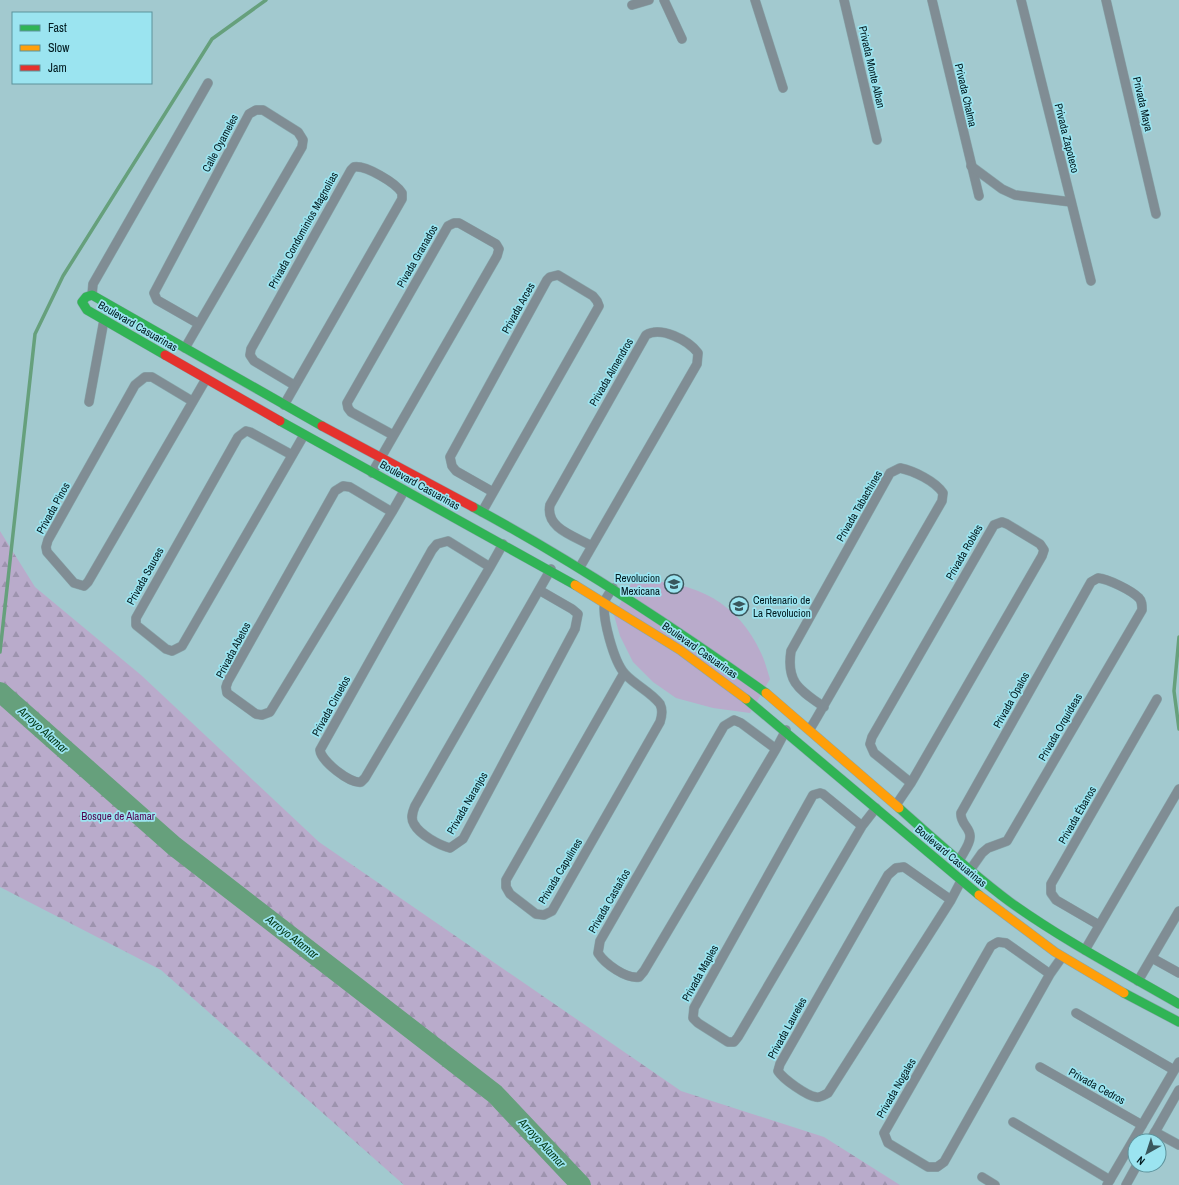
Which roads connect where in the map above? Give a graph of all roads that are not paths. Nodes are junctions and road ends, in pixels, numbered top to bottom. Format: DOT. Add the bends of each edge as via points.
graph roads {
  1 [pos="649,0"];
  2 [pos="664,0"];
  3 [pos="755,0"];
  4 [pos="844,0"];
  5 [pos="932,0"];
  6 [pos="1020,0"];
  7 [pos="1106,0"];
  8 [pos="632,5"];
  9 [pos="682,39"];
  10 [pos="208,83"];
  11 [pos="783,88"];
  12 [pos="877,140"];
  13 [pos="971,166"];
  14 [pos="979,196"];
  15 [pos="1071,202"];
  16 [pos="1156,214"];
  17 [pos="1091,281"];
  18 [pos="92,295"];
  19 [pos="104,320"];
  20 [pos="198,324"];
  21 [pos="185,348"];
  22 [pos="206,379"];
  23 [pos="294,385"];
  24 [pos="192,401"];
  25 [pos="90,402"];
  26 [pos="284,405"];
  27 [pos="304,435"];
  28 [pos="393,435"];
  29 [pos="292,455"];
  30 [pos="380,457"];
  31 [pos="372,473"];
  32 [pos="404,491"];
  33 [pos="493,492"];
  34 [pos="392,512"];
  35 [pos="482,512"];
  36 [pos="503,544"];
  37 [pos="592,546"];
  38 [pos="490,567"];
  39 [pos="580,567"];
  40 [pos="551,569"];
  41 [pos="613,588"];
  42 [pos="1122,588"];
  43 [pos="540,590"];
  44 [pos="605,601"];
  45 [pos="624,674"];
  46 [pos="1157,699"];
  47 [pos="824,706"];
  48 [pos="810,729"];
  49 [pos="786,730"];
  50 [pos="776,748"];
  51 [pos="910,783"];
  52 [pos="1179,789"];
  53 [pos="896,806"];
  54 [pos="876,808"];
  55 [pos="862,826"];
  56 [pos="959,861"];
  57 [pos="970,870"];
  58 [pos="961,881"];
  59 [pos="951,900"];
  60 [pos="1179,911"];
  61 [pos="1099,925"];
  62 [pos="1085,950"];
  63 [pos="1062,957"];
  64 [pos="1152,958"];
  65 [pos="1179,973"];
  66 [pos="1050,974"];
  67 [pos="1138,981"];
  68 [pos="1179,1004"];
  69 [pos="1076,1013"];
  70 [pos="1179,1022"];
  71 [pos="1179,1062"];
  72 [pos="1040,1067"];
  73 [pos="1174,1070"];
  74 [pos="1179,1090"];
  75 [pos="1013,1122"];
  76 [pos="1142,1125"];
  77 [pos="1155,1132"];
  78 [pos="1179,1145"];
  79 [pos="1133,1173"];
  80 [pos="982,1177"];
  81 [pos="1109,1182"];
  82 [pos="995,1185"];
  83 [pos="1126,1185"];
  1 -- 8 [label="street"];
  2 -- 9 [label="street"];
  3 -- 11 [label="street"];
  4 -- 12 [label="street, Privada Monte Alban"];
  5 -- 13 [label="street, Privada Chalma"];
  6 -- 15 [label="street, Privada Zapoteco"];
  7 -- 16 [label="street, Privada Maya"];
  10 -- 18 [label="street" via="93,284"];
  13 -- 14 [label="street, Privada Chalma"];
  13 -- 15 [label="street" via="1002,189 1015,195"];
  15 -- 17 [label="street, Privada Zapoteco"];
  18 -- 19 [label="street, Boulevard Casuarinas" via="82,302 87,310"];
  18 -- 21 [label="street, Boulevard Casuarinas"];
  19 -- 22 [label="street, Boulevard Casuarinas"];
  19 -- 25 [label="street"];
  20 -- 20 [label="street, Calle Oyameles" via="302,147 303,140 298,132 263,110 249,114 154,293 157,300"];
  20 -- 21 [label="street, Calle Oyameles"];
  21 -- 26 [label="street, Boulevard Casuarinas"];
  22 -- 24 [label="street, Privada Pinos"];
  22 -- 27 [label="street, Boulevard Casuarinas"];
  23 -- 23 [label="street, Privada Condominios Magnolias" via="402,199 402,193 395,184 362,167 350,170 251,349 250,355 254,361"];
  23 -- 26 [label="street, Privada Condominios Magnolias"];
  24 -- 24 [label="street, Privada Pinos" via="152,377 145,376 135,385 48,540 47,552 74,583 84,586 88,582"];
  26 -- 30 [label="street, Boulevard Casuarinas"];
  27 -- 29 [label="street, Privada Sauces"];
  27 -- 31 [label="street, Boulevard Casuarinas"];
  28 -- 28 [label="street, Pivada Granados" via="497,256 499,249 496,244 459,223 448,226 347,404 351,412"];
  28 -- 30 [label="street, Pivada Granados"];
  29 -- 29 [label="street, Privada Sauces" via="250,432 246,431 238,437 136,618 136,625 166,649 172,651 182,646"];
  30 -- 31 [label="street, Pivada Granados"];
  30 -- 35 [label="street, Boulevard Casuarinas"];
  31 -- 32 [label="street, Boulevard Casuarinas"];
  32 -- 34 [label="street, Privada Abetos"];
  32 -- 36 [label="street, Boulevard Casuarinas"];
  33 -- 33 [label="street, Privada Arces" via="598,306 593,296 558,275 547,280 450,457 456,471"];
  33 -- 35 [label="street, Privada Arces"];
  34 -- 34 [label="street, Privada Abetos" via="350,487 343,486 335,491 228,681 227,693 256,714 270,712"];
  35 -- 39 [label="street, Boulevard Casuarinas"];
  36 -- 38 [label="street, Privada Ciruelos"];
  36 -- 40 [label="street, Boulevard Casuarinas"];
  37 -- 37 [label="street, Privada Almendros" via="697,364 698,353 694,348 663,332 653,331 646,335 550,504 548,513 555,525"];
  37 -- 39 [label="street, Privada Almendros"];
  38 -- 38 [label="street, Privada Ciruelos" via="448,541 437,544 320,750 320,755 325,761 352,781 360,782 365,778"];
  39 -- 41 [label="street, Boulevard Casuarinas"];
  40 -- 43 [label="street, Privada Naranjos"];
  40 -- 44 [label="street, Boulevard Casuarinas"];
  41 -- 44 [label="street"];
  41 -- 48 [label="street, Boulevard Casuarinas" via="723,662"];
  42 -- 56 [label="street, Privada Ópalos" via="1106,579 1098,578 1091,582 961,814 960,819 970,832 970,837"];
  42 -- 57 [label="street, Privada Orquídeas" via="1139,598 1142,610 1007,841 988,848"];
  43 -- 43 [label="street, Privada Naranjos" via="415,806 412,814 413,823 419,831 443,846 450,848 463,839 575,629 578,614"];
  44 -- 45 [label="street, Privada Capulines" via="614,656"];
  44 -- 49 [label="street, Boulevard Casuarinas" via="682,650"];
  45 -- 45 [label="street, Privada Capulines" via="661,706 660,722 552,911 544,915 536,914 510,894 506,880"];
  46 -- 61 [label="street, Privada Ébanos" via="1051,884 1051,893 1056,900"];
  47 -- 47 [label="street, Privada Tabachines" via="799,690 792,679 789,663 791,651 890,473 900,468 907,469 939,486 943,493 942,501"];
  47 -- 48 [label="street, Privada Tabachines"];
  48 -- 53 [label="street, Boulevard Casuarinas"];
  49 -- 50 [label="street, Privada Castaños"];
  49 -- 54 [label="street, Boulevard Casuarinas"];
  50 -- 50 [label="street, Privada Castaños" via="734,720 724,726 600,941 598,953 601,958 629,976 639,977"];
  51 -- 51 [label="street, Privada Robles" via="874,753 870,744 872,737 994,525 1002,522 1040,544 1044,550 1042,556"];
  51 -- 53 [label="street, Privada Robles"];
  52 -- 61 [label="street"];
  53 -- 56 [label="street, Boulevard Casuarinas"];
  54 -- 55 [label="street, Privada Maples"];
  54 -- 58 [label="street, Boulevard Casuarinas"];
  55 -- 55 [label="street, Privada Maples" via="823,794 814,795 694,1008 693,1018 698,1023 728,1042 734,1042"];
  56 -- 57 [label="street, Boulevard Casuarinas"];
  57 -- 62 [label="street, Boulevard Casuarinas" via="1033,918"];
  58 -- 59 [label="street, Privada Laureles"];
  58 -- 63 [label="street, Boulevard Casuarinas"];
  59 -- 59 [label="street, Privada Laureles" via="904,867 896,868 888,875 780,1064 778,1071 783,1078 815,1097 828,1093"];
  60 -- 64 [label="street"];
  61 -- 62 [label="street"];
  62 -- 67 [label="street, Boulevard Casuarinas"];
  63 -- 66 [label="street, Privada Nogales"];
  63 -- 70 [label="street, Boulevard Casuarinas"];
  64 -- 65 [label="street"];
  64 -- 67 [label="street"];
  66 -- 66 [label="street, Privada Nogales" via="1006,943 998,942 992,946 884,1132 888,1143 928,1167 937,1167 944,1162"];
  67 -- 68 [label="street, Boulevard Casuarinas"];
  69 -- 73 [label="street"];
  71 -- 73 [label="street"];
  72 -- 76 [label="street, Privada Cedros"];
  73 -- 76 [label="street"];
  74 -- 77 [label="street"];
  75 -- 81 [label="street"];
  76 -- 81 [label="street"];
  77 -- 78 [label="street"];
  79 -- 83 [label="street"];
  80 -- 82 [label="street"];
}
